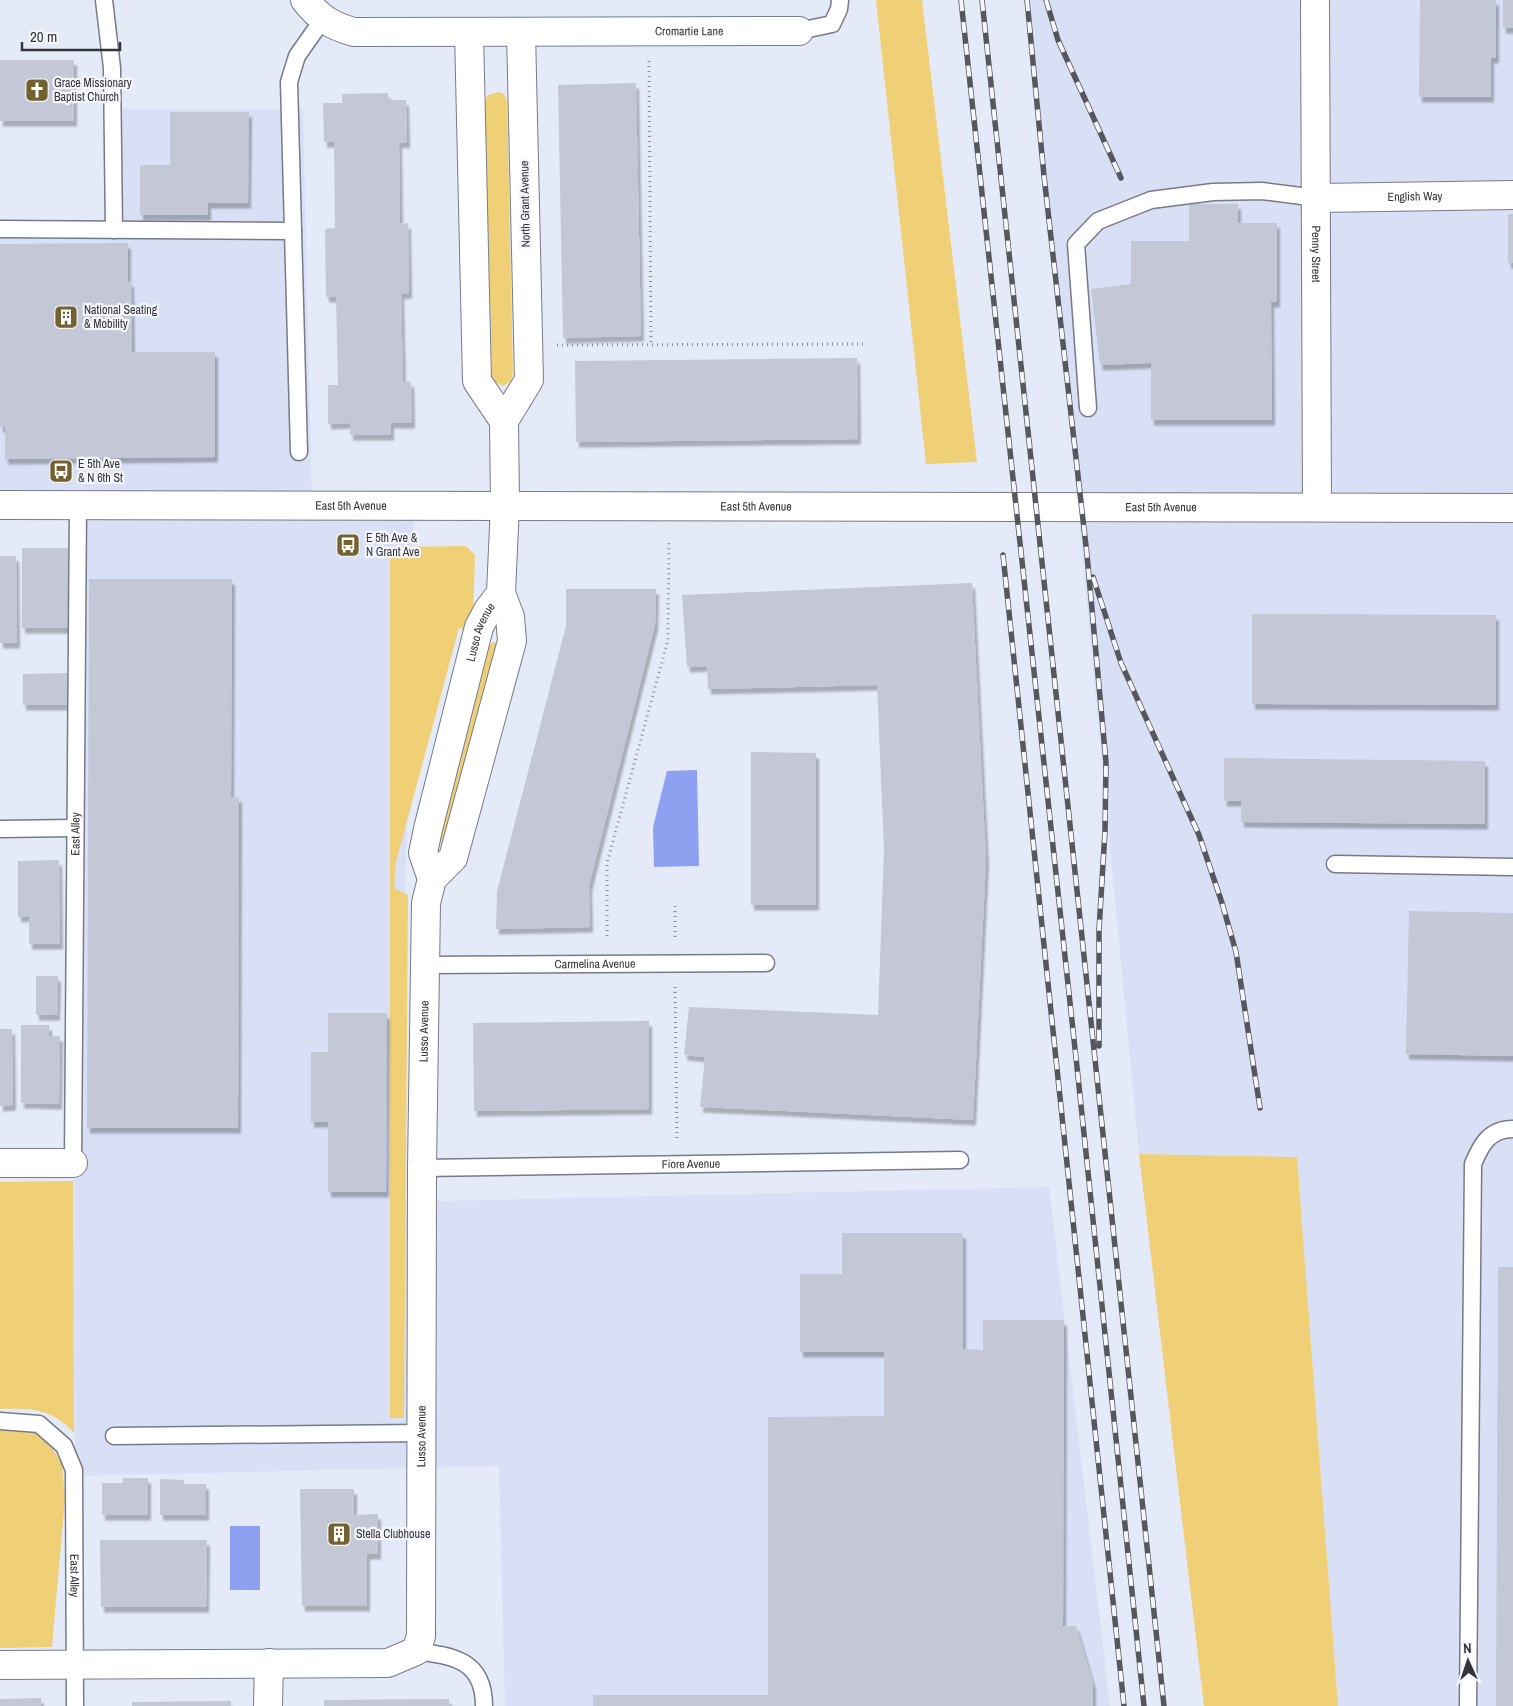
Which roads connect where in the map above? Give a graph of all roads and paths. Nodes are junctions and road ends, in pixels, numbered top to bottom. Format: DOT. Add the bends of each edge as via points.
graph roads {
  1 [pos="104,0"];
  2 [pos="840,0"];
  3 [pos="1315,0"];
  4 [pos="314,10"];
  5 [pos="799,31"];
  6 [pos="469,32"];
  7 [pos="521,32"];
  8 [pos="649,61"];
  9 [pos="1513,196"];
  10 [pos="1317,198"];
  11 [pos="0,230"];
  12 [pos="114,230"];
  13 [pos="293,231"];
  14 [pos="865,344"];
  15 [pos="554,345"];
  16 [pos="651,345"];
  17 [pos="1088,408"];
  18 [pos="504,421"];
  19 [pos="299,452"];
  20 [pos="78,504"];
  21 [pos="0,505"];
  22 [pos="505,505"];
  23 [pos="1317,507"];
  24 [pos="1513,508"];
  25 [pos="669,543"];
  26 [pos="74,828"];
  27 [pos="0,829"];
  28 [pos="1336,864"];
  29 [pos="1513,866"];
  30 [pos="608,936"];
  31 [pos="766,963"];
  32 [pos="425,965"];
  33 [pos="675,994"];
  34 [pos="1513,1129"];
  35 [pos="960,1160"];
  36 [pos="0,1163"];
  37 [pos="73,1163"];
  38 [pos="678,1164"];
  39 [pos="422,1168"];
  40 [pos="0,1421"];
  41 [pos="422,1433"];
  42 [pos="114,1436"];
  43 [pos="416,1651"];
  44 [pos="76,1664"];
  45 [pos="269,1664"];
  46 [pos="0,1665"];
  47 [pos="75,1706"];
  48 [pos="268,1706"];
  49 [pos="484,1706"];
  50 [pos="1468,1706"];
  1 -- 12 [label="lane" via="112,68"];
  2 -- 5 [label="lane, Cromartie Lane" via="832,24"];
  3 -- 10 [label="street, Penny Street"];
  4 -- 6 [label="street" via="333,26 354,32"];
  4 -- 13 [label="lane" via="289,82"];
  5 -- 7 [label="street, Cromartie Lane"];
  6 -- 7 [label="street"];
  6 -- 18 [label="street" via="477,381"];
  7 -- 18 [label="street, North Grant Avenue" via="529,380"];
  8 -- 16 [label="path"];
  9 -- 10 [label="street, English Way"];
  10 -- 17 [label="lane" via="1262,191 1213,192 1151,200 1098,221 1076,244"];
  10 -- 23 [label="street, Penny Street"];
  11 -- 12 [label="lane"];
  12 -- 13 [label="lane"];
  13 -- 19 [label="lane"];
  14 -- 16 [label="path"];
  15 -- 16 [label="path"];
  18 -- 22 [label="street"];
  20 -- 21 [label="street, East 5th Avenue"];
  20 -- 22 [label="street, East 5th Avenue"];
  20 -- 26 [label="lane, East Alley"];
  22 -- 23 [label="street, East 5th Avenue"];
  22 -- 32 [label="street, Lusso Avenue" via="501,593 479,628 423,853 432,879 426,903"];
  23 -- 24 [label="street, East 5th Avenue"];
  25 -- 30 [label="path" via="668,640 607,863"];
  26 -- 27 [label="lane"];
  26 -- 37 [label="lane, East Alley"];
  28 -- 29 [label="lane"];
  31 -- 32 [label="lane, Carmelina Avenue"];
  32 -- 39 [label="street, Lusso Avenue"];
  33 -- 38 [label="path"];
  34 -- 50 [label="lane" via="1484,1140 1473,1164"];
  35 -- 38 [label="lane, Fiore Avenue"];
  36 -- 37 [label="street"];
  38 -- 39 [label="lane, Fiore Avenue"];
  39 -- 41 [label="street, Lusso Avenue"];
  40 -- 44 [label="lane, East Alley" via="39,1424 64,1446 75,1476"];
  41 -- 42 [label="lane"];
  41 -- 43 [label="street, Lusso Avenue" via="421,1636"];
  43 -- 45 [label="street" via="388,1663"];
  43 -- 49 [label="lane" via="449,1655 474,1668 484,1690"];
  44 -- 45 [label="street"];
  44 -- 46 [label="street"];
  44 -- 47 [label="lane, East Alley"];
  45 -- 48 [label="street"];
}
